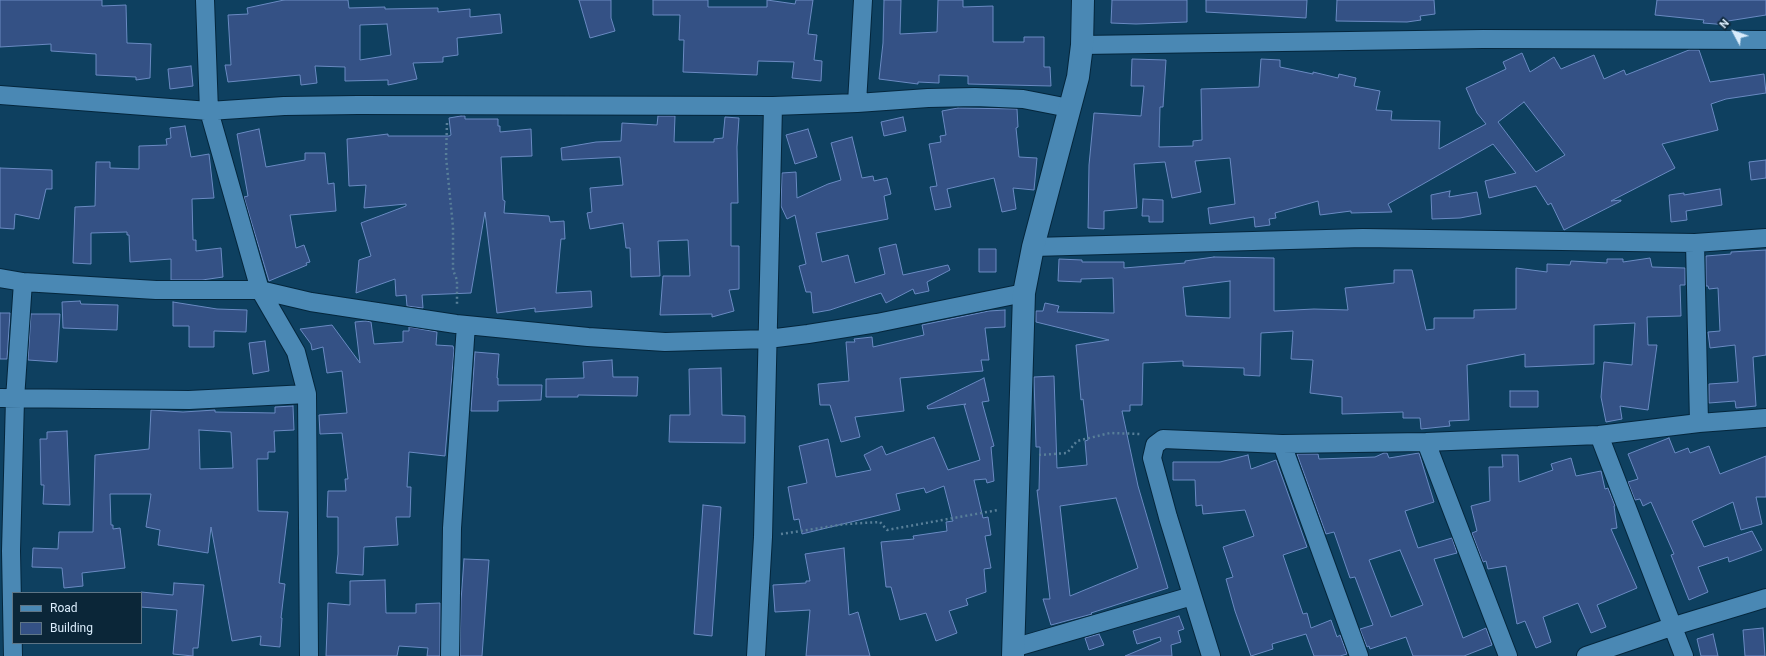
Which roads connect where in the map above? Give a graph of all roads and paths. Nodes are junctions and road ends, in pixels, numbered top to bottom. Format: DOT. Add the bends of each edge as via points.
graph roads {
  1 [pos="205,0"];
  2 [pos="863,0"];
  3 [pos="1083,0"];
  4 [pos="1766,40"];
  5 [pos="1082,46"];
  6 [pos="0,95"];
  7 [pos="857,103"];
  8 [pos="447,105"];
  9 [pos="773,106"];
  10 [pos="1069,108"];
  11 [pos="210,111"];
  12 [pos="1766,238"];
  13 [pos="1695,243"];
  14 [pos="1033,247"];
  15 [pos="0,278"];
  16 [pos="22,282"];
  17 [pos="260,290"];
  18 [pos="1024,293"];
  19 [pos="461,324"];
  20 [pos="768,339"];
  21 [pos="307,394"];
  22 [pos="8,398"];
  23 [pos="1766,418"];
  24 [pos="1699,423"];
  25 [pos="1599,436"];
  26 [pos="1426,442"];
  27 [pos="1282,444"];
  28 [pos="1155,445"];
  29 [pos="1019,457"];
  30 [pos="1017,507"];
  31 [pos="762,537"];
  32 [pos="6,551"];
  33 [pos="1192,596"];
  34 [pos="1766,598"];
  35 [pos="1674,626"];
  36 [pos="12,641"];
  37 [pos="12,644"];
  38 [pos="1013,652"];
  39 [pos="13,656"];
  40 [pos="309,656"];
  41 [pos="450,656"];
  42 [pos="756,656"];
  43 [pos="1211,656"];
  44 [pos="1359,656"];
  45 [pos="1508,656"];
  46 [pos="1586,656"];
  47 [pos="1684,656"];
  1 -- 11 [label="street"];
  2 -- 7 [label="street"];
  3 -- 5 [label="street"];
  4 -- 5 [label="street" via="1483,39"];
  5 -- 10 [label="street" via="1078,77"];
  6 -- 11 [label="street"];
  7 -- 9 [label="street"];
  7 -- 10 [label="street" via="975,97 1024,99"];
  8 -- 9 [label="street"];
  8 -- 11 [label="street" via="291,106"];
  8 -- 19 [label="path" via="446,157 453,227 453,270 458,280"];
  9 -- 20 [label="street"];
  10 -- 14 [label="street"];
  11 -- 17 [label="street"];
  12 -- 13 [label="street"];
  13 -- 14 [label="street" via="1364,238"];
  13 -- 24 [label="street"];
  14 -- 18 [label="street"];
  15 -- 16 [label="street"];
  16 -- 17 [label="street" via="156,290"];
  16 -- 22 [label="street"];
  17 -- 19 [label="street" via="311,302"];
  17 -- 21 [label="street" via="296,352"];
  18 -- 20 [label="street" via="877,323"];
  18 -- 29 [label="street"];
  19 -- 20 [label="street" via="665,342"];
  19 -- 41 [label="street" via="452,528"];
  20 -- 31 [label="street"];
  21 -- 22 [label="street" via="189,400"];
  21 -- 40 [label="street"];
  22 -- 32 [label="street"];
  23 -- 24 [label="street"];
  24 -- 25 [label="street"];
  25 -- 26 [label="street"];
  25 -- 35 [label="street"];
  26 -- 27 [label="street"];
  26 -- 45 [label="street"];
  27 -- 28 [label="street" via="1163,439"];
  27 -- 44 [label="street"];
  28 -- 29 [label="path" via="1141,434 1110,433 1077,441 1067,453"];
  28 -- 33 [label="street" via="1152,458"];
  29 -- 30 [label="street"];
  30 -- 31 [label="path" via="887,530 880,522 846,524"];
  30 -- 38 [label="street"];
  31 -- 42 [label="street"];
  32 -- 36 [label="street"];
  33 -- 38 [label="street"];
  33 -- 43 [label="street"];
  34 -- 35 [label="street"];
  35 -- 46 [label="street"];
  35 -- 47 [label="street"];
  37 -- 39 [label="street"];
}
